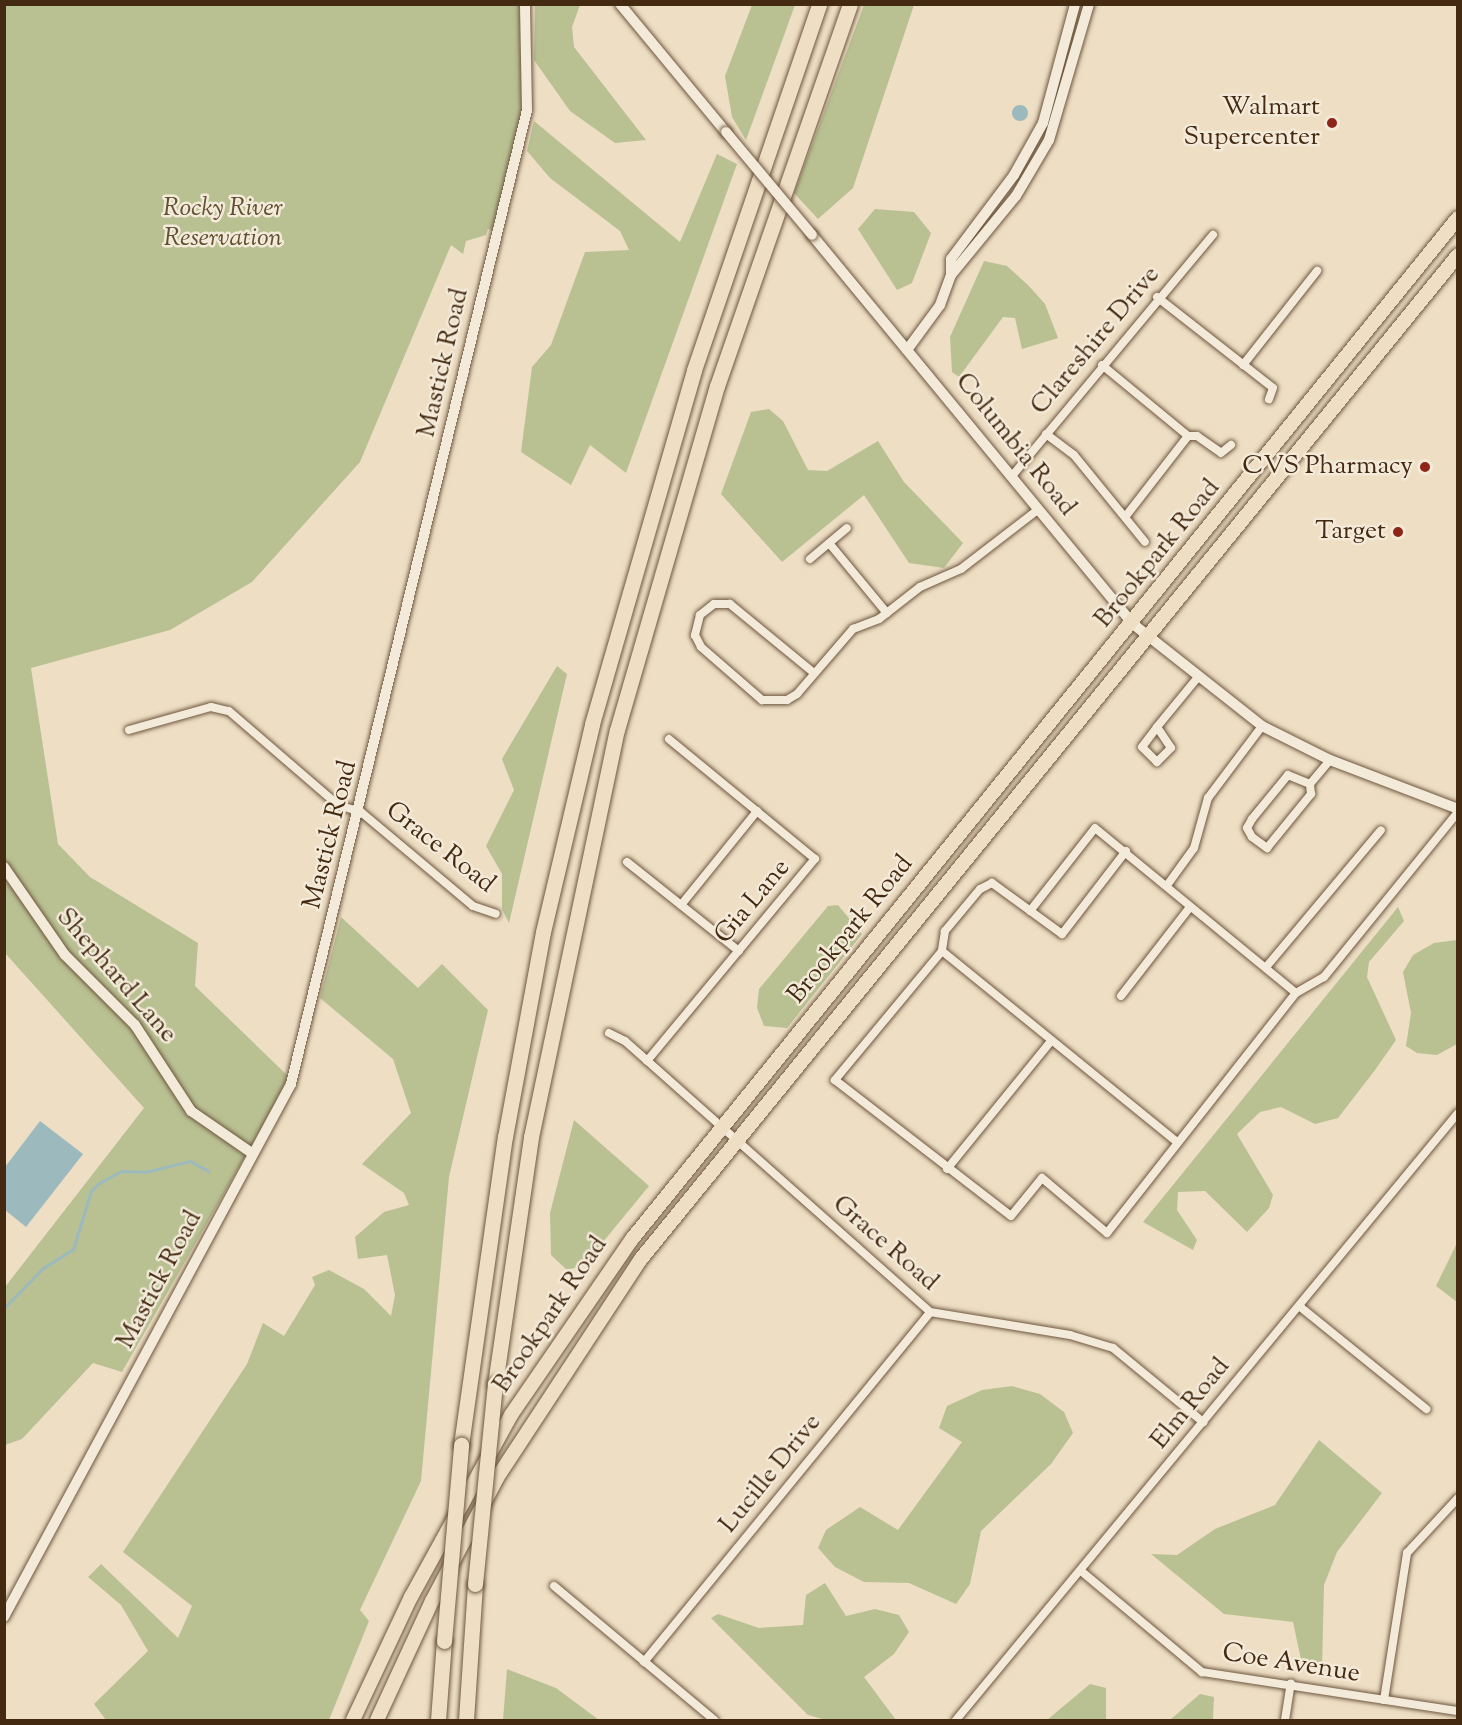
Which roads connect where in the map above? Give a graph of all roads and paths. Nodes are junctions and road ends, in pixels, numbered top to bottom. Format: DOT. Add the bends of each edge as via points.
graph roads {
  1 [pos="525,4"];
  2 [pos="620,4"];
  3 [pos="819,4"];
  4 [pos="850,4"];
  5 [pos="1075,4"];
  6 [pos="1089,4"];
  7 [pos="1458,218"];
  8 [pos="1213,235"];
  9 [pos="1458,255"];
  10 [pos="1317,271"];
  11 [pos="951,275"];
  12 [pos="1157,297"];
  13 [pos="907,350"];
  14 [pos="1243,364"];
  15 [pos="1102,365"];
  16 [pos="1269,399"];
  17 [pos="1046,434"];
  18 [pos="1188,436"];
  19 [pos="1231,445"];
  20 [pos="1012,476"];
  21 [pos="1039,509"];
  22 [pos="1126,516"];
  23 [pos="848,528"];
  24 [pos="1145,542"];
  25 [pos="829,543"];
  26 [pos="810,559"];
  27 [pos="888,613"];
  28 [pos="1133,624"];
  29 [pos="1148,635"];
  30 [pos="814,673"];
  31 [pos="1198,677"];
  32 [pos="1262,726"];
  33 [pos="1157,727"];
  34 [pos="129,730"];
  35 [pos="669,740"];
  36 [pos="1330,760"];
  37 [pos="1310,784"];
  38 [pos="757,811"];
  39 [pos="1458,811"];
  40 [pos="361,812"];
  41 [pos="1381,830"];
  42 [pos="1126,852"];
  43 [pos="627,862"];
  44 [pos="4,867"];
  45 [pos="1168,884"];
  46 [pos="681,905"];
  47 [pos="1190,907"];
  48 [pos="1030,911"];
  49 [pos="496,914"];
  50 [pos="739,951"];
  51 [pos="942,951"];
  52 [pos="1267,966"];
  53 [pos="1296,993"];
  54 [pos="1121,996"];
  55 [pos="609,1033"];
  56 [pos="1051,1041"];
  57 [pos="647,1061"];
  58 [pos="1458,1113"];
  59 [pos="719,1128"];
  60 [pos="736,1141"];
  61 [pos="1177,1142"];
  62 [pos="253,1154"];
  63 [pos="947,1169"];
  64 [pos="1299,1306"];
  65 [pos="930,1312"];
  66 [pos="1426,1409"];
  67 [pos="1203,1422"];
  68 [pos="1458,1498"];
  69 [pos="1081,1571"];
  70 [pos="554,1586"];
  71 [pos="4,1617"];
  72 [pos="644,1662"];
  73 [pos="1291,1683"];
  74 [pos="1384,1700"];
  75 [pos="1458,1711"];
  76 [pos="353,1720"];
  77 [pos="377,1720"];
  78 [pos="438,1720"];
  79 [pos="466,1720"];
  80 [pos="714,1720"];
  81 [pos="956,1720"];
  82 [pos="1285,1720"];
  1 -- 40 [label="street, Mastick Road" via="526,110"];
  2 -- 13 [label="street, Columbia Road, bridge"];
  3 -- 78 [label="highway, bridge" via="694,370 592,724 543,932 506,1137 461,1445"];
  4 -- 79 [label="highway, bridge" via="717,386 616,730 531,1137 495,1384"];
  5 -- 11 [label="street" via="1043,123 1014,175 956,250 948,267"];
  6 -- 11 [label="street" via="1049,140 1016,196"];
  7 -- 28 [label="main road, Brookpark Road"];
  8 -- 12 [label="street, Clareshire Drive"];
  9 -- 29 [label="main road, Brookpark Road"];
  10 -- 14 [label="street"];
  11 -- 13 [label="street" via="940,306"];
  12 -- 14 [label="street"];
  12 -- 15 [label="street, Clareshire Drive"];
  13 -- 20 [label="street, Columbia Road"];
  14 -- 16 [label="street" via="1273,388"];
  15 -- 17 [label="street, Clareshire Drive"];
  15 -- 18 [label="street"];
  17 -- 20 [label="street, Clareshire Drive"];
  17 -- 22 [label="street" via="1074,455"];
  18 -- 19 [label="street" via="1197,436 1221,453"];
  18 -- 22 [label="street"];
  20 -- 21 [label="street, Columbia Road"];
  21 -- 27 [label="street" via="961,569 920,587"];
  21 -- 28 [label="street, Columbia Road"];
  22 -- 24 [label="street"];
  23 -- 25 [label="street"];
  25 -- 26 [label="street"];
  25 -- 27 [label="street"];
  27 -- 30 [label="street" via="844,635"];
  28 -- 29 [label="street, Columbia Road"];
  28 -- 59 [label="main road, Brookpark Road"];
  29 -- 31 [label="street, Columbia Road"];
  29 -- 60 [label="main road, Brookpark Road"];
  30 -- 30 [label="street" via="797,694 777,703 762,700 701,647 695,635 700,615 714,604 730,604"];
  31 -- 32 [label="street, Columbia Road"];
  31 -- 33 [label="street"];
  32 -- 36 [label="street, Columbia Road"];
  32 -- 45 [label="street" via="1208,798 1194,848"];
  34 -- 40 [label="street, Grace Road" via="211,707 229,711 338,805"];
  35 -- 38 [label="street, Gia Lane"];
  36 -- 37 [label="street"];
  36 -- 39 [label="street, Columbia Road"];
  37 -- 37 [label="street" via="1311,794 1267,848 1252,837 1247,828 1252,819 1288,775"];
  38 -- 46 [label="street"];
  38 -- 50 [label="street, Gia Lane" via="815,859"];
  39 -- 53 [label="street" via="1324,977"];
  40 -- 49 [label="street, Grace Road" via="473,906"];
  40 -- 62 [label="street, Mastick Road" via="291,1084"];
  41 -- 52 [label="street"];
  42 -- 45 [label="street"];
  42 -- 48 [label="street" via="1062,934"];
  42 -- 48 [label="street" via="1095,828"];
  43 -- 46 [label="street"];
  44 -- 62 [label="street, Shephard Lane" via="65,955 135,1025 191,1111"];
  45 -- 47 [label="street"];
  46 -- 50 [label="street"];
  47 -- 52 [label="street"];
  47 -- 54 [label="street"];
  48 -- 51 [label="street" via="992,883 981,889 945,931"];
  50 -- 57 [label="street, Gia Lane"];
  51 -- 56 [label="street"];
  51 -- 63 [label="street" via="835,1080"];
  52 -- 53 [label="street"];
  53 -- 61 [label="street"];
  55 -- 57 [label="street, Grace Road"];
  56 -- 61 [label="street"];
  56 -- 63 [label="street"];
  57 -- 59 [label="street, Grace Road"];
  58 -- 64 [label="street, Elm Road"];
  59 -- 60 [label="street, Grace Road"];
  59 -- 76 [label="main road, Brookpark Road" via="592,1293 511,1415 421,1577"];
  60 -- 65 [label="street, Grace Road"];
  60 -- 77 [label="main road, Brookpark Road" via="642,1259 509,1458 432,1600"];
  61 -- 63 [label="street" via="1107,1233 1042,1178 1011,1216"];
  62 -- 71 [label="street, Mastick Road"];
  64 -- 66 [label="street"];
  64 -- 67 [label="street, Elm Road"];
  65 -- 67 [label="street, Grace Road" via="1070,1335 1113,1348"];
  65 -- 72 [label="street, Lucille Drive"];
  67 -- 69 [label="street, Elm Road"];
  68 -- 74 [label="street" via="1407,1553"];
  69 -- 73 [label="street, Coe Avenue" via="1202,1672"];
  69 -- 81 [label="street, Elm Road"];
  70 -- 72 [label="street"];
  72 -- 80 [label="street"];
  73 -- 74 [label="street, Coe Avenue"];
  73 -- 82 [label="street"];
  74 -- 75 [label="street, Coe Avenue"];
}
